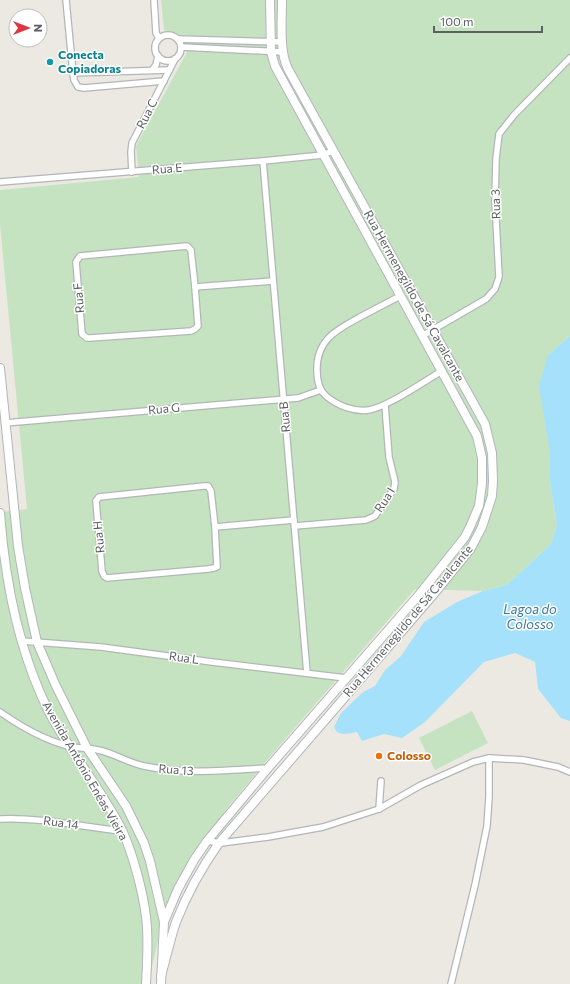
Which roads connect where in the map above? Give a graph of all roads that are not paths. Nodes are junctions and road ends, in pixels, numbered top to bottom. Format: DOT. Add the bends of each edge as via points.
graph roads {
  1 [pos="66,0"];
  2 [pos="154,0"];
  3 [pos="270,0"];
  4 [pos="282,0"];
  5 [pos="159,38"];
  6 [pos="178,40"];
  7 [pos="271,42"];
  8 [pos="283,42"];
  9 [pos="181,47"];
  10 [pos="271,52"];
  11 [pos="283,52"];
  12 [pos="158,56"];
  13 [pos="570,58"];
  14 [pos="175,59"];
  15 [pos="152,70"];
  16 [pos="169,70"];
  17 [pos="73,73"];
  18 [pos="164,81"];
  19 [pos="332,151"];
  20 [pos="323,155"];
  21 [pos="263,161"];
  22 [pos="132,172"];
  23 [pos="0,182"];
  24 [pos="274,281"];
  25 [pos="195,287"];
  26 [pos="400,296"];
  27 [pos="433,330"];
  28 [pos="422,336"];
  29 [pos="0,368"];
  30 [pos="442,371"];
  31 [pos="321,390"];
  32 [pos="284,399"];
  33 [pos="385,405"];
  34 [pos="5,423"];
  35 [pos="0,513"];
  36 [pos="294,523"];
  37 [pos="215,527"];
  38 [pos="22,641"];
  39 [pos="37,642"];
  40 [pos="308,673"];
  41 [pos="346,678"];
  42 [pos="0,712"];
  43 [pos="69,747"];
  44 [pos="87,748"];
  45 [pos="489,758"];
  46 [pos="268,768"];
  47 [pos="570,772"];
  48 [pos="381,781"];
  49 [pos="379,809"];
  50 [pos="0,819"];
  51 [pos="122,831"];
  52 [pos="207,842"];
  53 [pos="219,843"];
  54 [pos="164,922"];
  55 [pos="161,980"];
  56 [pos="146,984"];
  57 [pos="451,984"];
  1 -- 17 [label="street"];
  2 -- 5 [label="street" via="156,33"];
  3 -- 7 [label="street, Rua Hermenegildo de Sá Cavalcante"];
  4 -- 8 [label="street, Rua Hermenegildo de Sá Cavalcante"];
  5 -- 6 [label="street" via="167,34"];
  5 -- 12 [label="street" via="155,45"];
  6 -- 7 [label="street"];
  6 -- 9 [label="street"];
  7 -- 8 [label="street"];
  7 -- 10 [label="street, Rua Hermenegildo de Sá Cavalcante"];
  8 -- 11 [label="street, Rua Hermenegildo de Sá Cavalcante"];
  9 -- 10 [label="street"];
  9 -- 14 [label="street"];
  10 -- 11 [label="street"];
  10 -- 20 [label="street, Rua Hermenegildo de Sá Cavalcante" via="275,66"];
  11 -- 19 [label="street, Rua Hermenegildo de Sá Cavalcante" via="285,64"];
  12 -- 14 [label="street" via="166,61"];
  12 -- 15 [label="street"];
  13 -- 27 [label="street, Rua 3" via="514,115 499,134 495,200 499,277 495,289 486,299"];
  14 -- 16 [label="street, Rua C"];
  15 -- 16 [label="street"];
  15 -- 17 [label="street"];
  16 -- 18 [label="street, Rua C"];
  17 -- 18 [label="street" via="77,86 84,88"];
  18 -- 22 [label="street, Rua C" via="132,143"];
  19 -- 20 [label="street, Rua E"];
  19 -- 27 [label="street, Rua Hermenegildo de Sá Cavalcante"];
  20 -- 21 [label="street, Rua E"];
  20 -- 26 [label="street, Rua Hermenegildo de Sá Cavalcante"];
  21 -- 22 [label="street, Rua E"];
  21 -- 24 [label="street, Rua B"];
  22 -- 23 [label="street, Rua E"];
  24 -- 25 [label="street"];
  24 -- 32 [label="street, Rua B"];
  25 -- 25 [label="street, Rua F" via="191,250 187,246 80,256 76,262 82,334 90,338 191,331 198,326"];
  26 -- 28 [label="street, Rua Hermenegildo de Sá Cavalcante"];
  26 -- 31 [label="street" via="338,329 325,342 317,366"];
  27 -- 28 [label="street, Rua 3"];
  27 -- 53 [label="street, Rua Hermenegildo de Sá Cavalcante" via="488,431 493,481 492,496 482,527 471,548 433,595"];
  28 -- 30 [label="street, Rua Hermenegildo de Sá Cavalcante"];
  29 -- 34 [label="street, Avenida Antônio Enéas Vieira"];
  30 -- 33 [label="street"];
  30 -- 41 [label="street, Rua Hermenegildo de Sá Cavalcante" via="477,436 483,466 479,506 465,537 418,596"];
  31 -- 32 [label="street, Rua G" via="302,398"];
  31 -- 33 [label="street" via="332,400 349,408 362,410"];
  32 -- 34 [label="street, Rua G"];
  32 -- 36 [label="street, Rua B"];
  33 -- 36 [label="street, Rua I" via="389,457 395,482 394,489 375,516 366,520"];
  34 -- 39 [label="street, Avenida Antônio Enéas Vieira" via="18,546"];
  35 -- 38 [label="street, Avenida Antônio Enéas Vieira" via="5,569"];
  36 -- 37 [label="street"];
  36 -- 40 [label="street, Rua B"];
  37 -- 37 [label="street, Rua H" via="211,491 208,486 101,495 96,501 103,574 107,578 214,568 217,564"];
  38 -- 39 [label="street, Rua L"];
  38 -- 43 [label="street, Avenida Antônio Enéas Vieira" via="49,711"];
  39 -- 40 [label="street, Rua L" via="101,647"];
  39 -- 44 [label="street, Avenida Antônio Enéas Vieira"];
  40 -- 41 [label="street, Rua L"];
  41 -- 46 [label="street, Rua Hermenegildo de Sá Cavalcante"];
  42 -- 43 [label="street, Rua 13" via="24,728"];
  43 -- 44 [label="street, Rua 13"];
  43 -- 51 [label="street, Avenida Antônio Enéas Vieira" via="98,789"];
  44 -- 46 [label="street, Rua 13" via="100,750 142,766 169,771"];
  44 -- 54 [label="street, Avenida Antônio Enéas Vieira" via="126,806 142,837"];
  45 -- 47 [label="street" via="524,760"];
  45 -- 49 [label="street" via="473,762 421,785"];
  45 -- 57 [label="street" via="487,826"];
  46 -- 52 [label="street, Rua Hermenegildo de Sá Cavalcante"];
  48 -- 49 [label="street"];
  49 -- 53 [label="street" via="323,827"];
  50 -- 51 [label="street, Rua 14" via="48,821"];
  51 -- 56 [label="street, Avenida Antônio Enéas Vieira" via="134,866 146,918"];
  52 -- 53 [label="street"];
  52 -- 54 [label="street, Rua Hermenegildo de Sá Cavalcante" via="178,889"];
  53 -- 55 [label="street, Rua Hermenegildo de Sá Cavalcante" via="205,863 176,923"];
  54 -- 55 [label="street, Avenida Antônio Enéas Vieira"];
}
